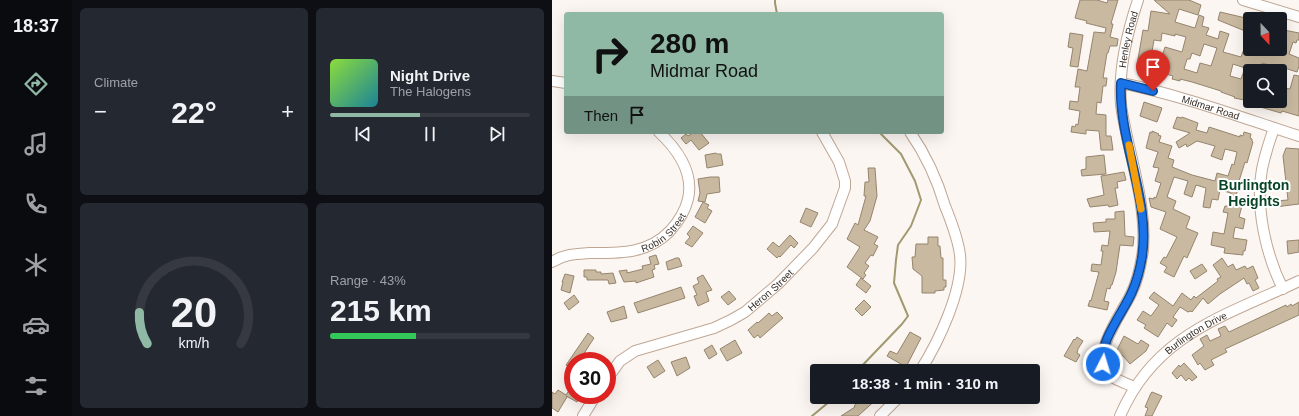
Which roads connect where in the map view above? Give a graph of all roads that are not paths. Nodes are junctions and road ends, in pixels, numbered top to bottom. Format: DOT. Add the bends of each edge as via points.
graph roads {
  1 [pos="1138,0"];
  2 [pos="1243,0"];
  3 [pos="1299,17"];
  4 [pos="552,81"];
  5 [pos="564,83"];
  6 [pos="1121,83"];
  7 [pos="1274,128"];
  8 [pos="661,134"];
  9 [pos="823,134"];
  10 [pos="911,134"];
  11 [pos="1299,136"];
  12 [pos="552,262"];
  13 [pos="1299,281"];
  14 [pos="1283,289"];
  15 [pos="924,364"];
  16 [pos="616,367"];
  17 [pos="1134,387"];
  18 [pos="590,404"];
  19 [pos="892,404"];
  20 [pos="583,416"];
  21 [pos="880,416"];
  22 [pos="1120,416"];
  1 -- 6 [label="street, Henley Road" via="1129,26"];
  2 -- 3 [label="street"];
  4 -- 5 [label="street"];
  6 -- 7 [label="street, Midmar Road"];
  6 -- 17 [label="street, Henley Road" via="1121,105 1139,197 1144,238 1138,278 1105,343 1102,359 1110,376"];
  7 -- 11 [label="street, Midmar Road"];
  7 -- 14 [label="street" via="1262,170 1260,200 1270,260"];
  8 -- 12 [label="street, Robin Street" via="679,154 689,180 690,192 686,209 677,223 665,236 636,251 570,254"];
  9 -- 16 [label="street, Heron Street" via="839,162 845,188 832,224 813,248 778,284 745,312 714,328 635,351"];
  10 -- 15 [label="street" via="934,174 960,255 954,303"];
  13 -- 14 [label="street, Burlington Drive"];
  14 -- 17 [label="street, Burlington Drive" via="1190,333 1157,360"];
  17 -- 22 [label="street, Burlington Drive"];
  18 -- 20 [label="street"];
  19 -- 21 [label="street"];
}
